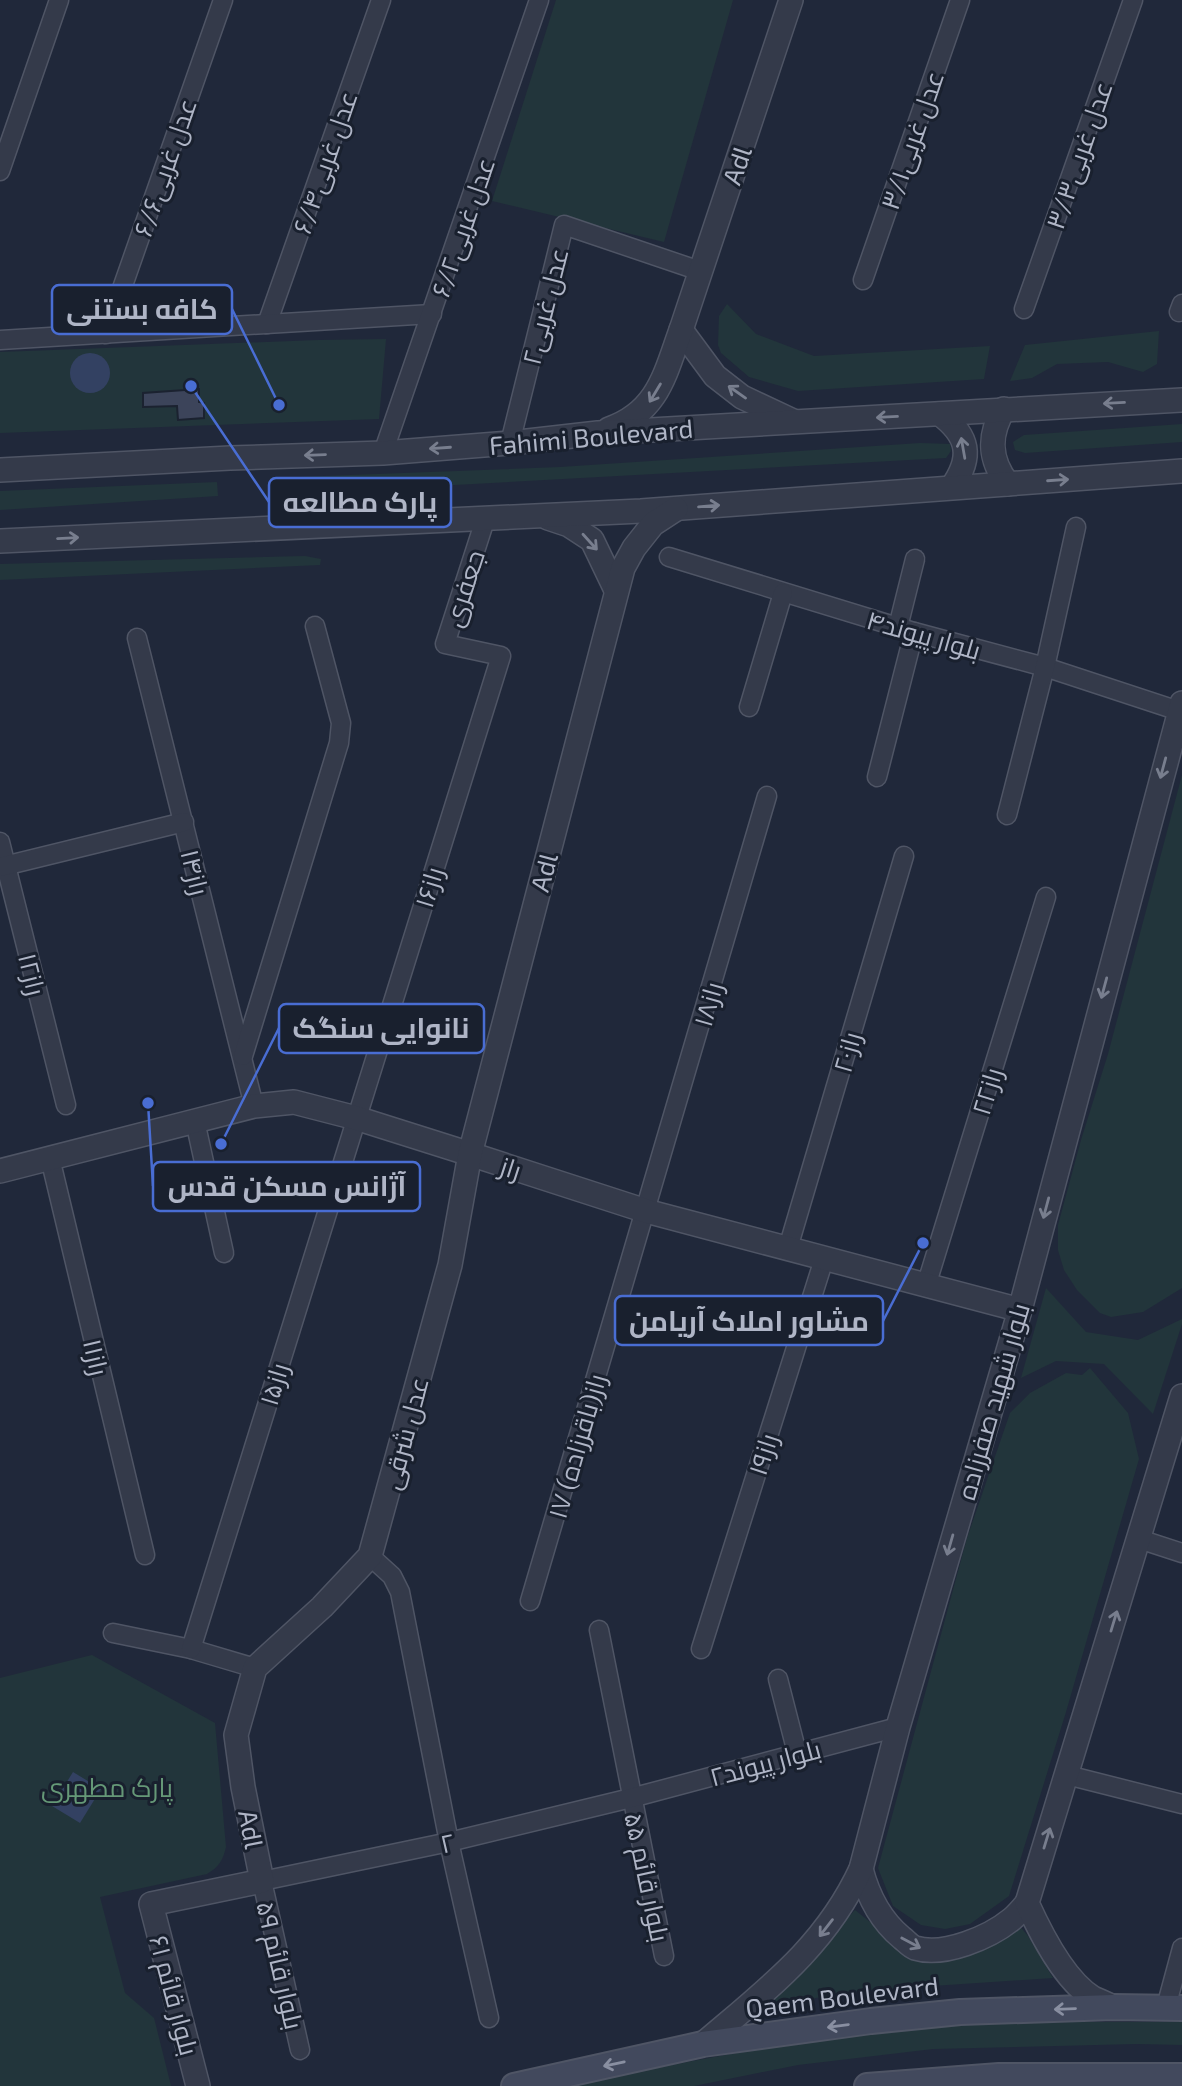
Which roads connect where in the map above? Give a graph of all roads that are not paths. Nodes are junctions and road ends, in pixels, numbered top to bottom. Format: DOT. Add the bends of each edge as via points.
graph roads {
  1 [pos="59,0"];
  2 [pos="223,0"];
  3 [pos="381,0"];
  4 [pos="539,0"];
  5 [pos="792,0"];
  6 [pos="960,0"];
  7 [pos="1133,0"];
  8 [pos="0,171"];
  9 [pos="700,271"];
  10 [pos="863,280"];
  11 [pos="1024,309"];
  12 [pos="432,314"];
  13 [pos="267,324"];
  14 [pos="681,330"];
  15 [pos="106,334"];
  16 [pos="0,340"];
  17 [pos="1182,400"];
  18 [pos="1004,409"];
  19 [pos="940,414"];
  20 [pos="798,423"];
  21 [pos="598,433"];
  22 [pos="510,443"];
  23 [pos="383,453"];
  24 [pos="0,470"];
  25 [pos="1182,471"];
  26 [pos="1008,484"];
  27 [pos="952,487"];
  28 [pos="676,509"];
  29 [pos="542,516"];
  30 [pos="486,517"];
  31 [pos="1076,527"];
  32 [pos="0,541"];
  33 [pos="670,558"];
  34 [pos="915,559"];
  35 [pos="616,590"];
  36 [pos="783,593"];
  37 [pos="315,626"];
  38 [pos="906,630"];
  39 [pos="137,638"];
  40 [pos="501,656"];
  41 [pos="1045,667"];
  42 [pos="749,706"];
  43 [pos="1180,707"];
  44 [pos="877,777"];
  45 [pos="767,796"];
  46 [pos="1007,815"];
  47 [pos="184,822"];
  48 [pos="0,842"];
  49 [pos="904,856"];
  50 [pos="3,866"];
  51 [pos="1046,897"];
  52 [pos="243,1056"];
  53 [pos="66,1105"];
  54 [pos="254,1106"];
  55 [pos="356,1118"];
  56 [pos="195,1121"];
  57 [pos="470,1154"];
  58 [pos="50,1158"];
  59 [pos="0,1171"];
  60 [pos="646,1211"];
  61 [pos="788,1248"];
  62 [pos="224,1253"];
  63 [pos="824,1259"];
  64 [pos="926,1286"];
  65 [pos="1020,1310"];
  66 [pos="1182,1396"];
  67 [pos="1139,1539"];
  68 [pos="1182,1552"];
  69 [pos="145,1555"];
  70 [pos="370,1556"];
  71 [pos="530,1601"];
  72 [pos="599,1630"];
  73 [pos="113,1633"];
  74 [pos="191,1649"];
  75 [pos="701,1649"];
  76 [pos="255,1668"];
  77 [pos="778,1679"];
  78 [pos="898,1727"];
  79 [pos="797,1753"];
  80 [pos="1067,1775"];
  81 [pos="632,1798"];
  82 [pos="1182,1804"];
  83 [pos="449,1842"];
  84 [pos="860,1869"];
  85 [pos="262,1881"];
  86 [pos="1027,1903"];
  87 [pos="151,1904"];
  88 [pos="1182,1948"];
  89 [pos="664,1956"];
  90 [pos="1114,2007"];
  91 [pos="1174,2007"];
  92 [pos="489,2018"];
  93 [pos="703,2044"];
  94 [pos="300,2050"];
  95 [pos="1182,2076"];
  96 [pos="1000,2081"];
  97 [pos="198,2086"];
  98 [pos="514,2086"];
  99 [pos="867,2086"];
  1 -- 8 [label="street"];
  2 -- 15 [label="street, ۶/۶عدل غربی"];
  3 -- 13 [label="street, ۶/۴عدل غربی"];
  4 -- 12 [label="street, ۶/۲عدل غربی"];
  5 -- 9 [label="street, Adl"];
  6 -- 10 [label="street, عدل غربی۳/۱"];
  7 -- 11 [label="street, عدل غربی۳/۳"];
  9 -- 14 [label="street, Adl"];
  9 -- 22 [label="street, عدل غربی۲" via="564,225"];
  12 -- 13 [label="street"];
  12 -- 23 [label="street, ۶/۲عدل غربی"];
  13 -- 15 [label="street"];
  20 -- 14 [label="street, one-way" via="742,397 715,376"];
  14 -- 21 [label="street, Adl, one-way" via="647,407 626,423"];
  15 -- 16 [label="street"];
  17 -- 18 [label="street, Fahimi Boulevard, one-way"];
  18 -- 19 [label="street, Fahimi Boulevard"];
  18 -- 26 [label="street" via="992,447 994,461"];
  19 -- 20 [label="street, Fahimi Boulevard, one-way"];
  27 -- 19 [label="street, one-way" via="966,456 963,439"];
  20 -- 21 [label="street, Fahimi Boulevard"];
  21 -- 22 [label="street, Fahimi Boulevard"];
  22 -- 23 [label="street, Fahimi Boulevard, one-way"];
  23 -- 24 [label="street, Fahimi Boulevard, one-way"];
  26 -- 25 [label="street, one-way"];
  26 -- 27 [label="street"];
  28 -- 27 [label="street, one-way"];
  28 -- 29 [label="street"];
  28 -- 35 [label="street, Adl" via="653,524 634,548"];
  29 -- 30 [label="street"];
  29 -- 35 [label="street, one-way" via="569,524 592,540"];
  32 -- 30 [label="street, one-way"];
  30 -- 40 [label="street, جعفری" via="445,643"];
  31 -- 41 [label="street"];
  33 -- 36 [label="street, بلوار پیوند۴"];
  34 -- 38 [label="street"];
  35 -- 57 [label="street, Adl"];
  36 -- 38 [label="street, بلوار پیوند۴"];
  36 -- 42 [label="street"];
  37 -- 52 [label="street" via="341,723 339,743"];
  38 -- 41 [label="street, بلوار پیوند۴"];
  38 -- 44 [label="street"];
  39 -- 47 [label="street, راز۱۴"];
  40 -- 55 [label="street, راز۱۶"];
  41 -- 43 [label="street, بلوار پیوند۴"];
  41 -- 46 [label="street"];
  43 -- 65 [label="street, بلوار شهید صفرزاده, one-way"];
  45 -- 60 [label="street, راز۱۸"];
  47 -- 50 [label="street"];
  47 -- 52 [label="street, راز۱۴"];
  48 -- 50 [label="street, راز۱۲"];
  49 -- 61 [label="street, راز۲۰"];
  50 -- 53 [label="street, راز۱۲"];
  51 -- 64 [label="street, راز۲۲"];
  52 -- 54 [label="street, راز۱۴"];
  54 -- 55 [label="street, راز" via="294,1102"];
  54 -- 56 [label="street, راز"];
  55 -- 57 [label="street, راز"];
  55 -- 74 [label="street, راز۱۵"];
  56 -- 58 [label="street, راز"];
  56 -- 62 [label="street"];
  57 -- 60 [label="street, راز"];
  57 -- 70 [label="street, عدل شرقی" via="450,1265"];
  58 -- 59 [label="street, راز"];
  58 -- 69 [label="street, راز۱۱"];
  60 -- 61 [label="street, راز"];
  60 -- 71 [label="street, ۱۷ راز(باقرزاده)"];
  61 -- 63 [label="street, راز"];
  63 -- 64 [label="street, راز"];
  63 -- 75 [label="street, راز۱۹"];
  64 -- 65 [label="street, راز"];
  65 -- 78 [label="street, بلوار شهید صفرزاده, one-way"];
  66 -- 67 [label="street"];
  67 -- 68 [label="street"];
  80 -- 67 [label="street, one-way"];
  70 -- 76 [label="street, عدل شرقی"];
  70 -- 83 [label="street" via="392,1576 400,1592"];
  72 -- 81 [label="street, بلوار قائم ۵۵"];
  73 -- 74 [label="street"];
  74 -- 76 [label="street"];
  76 -- 85 [label="street, Adl" via="236,1735"];
  77 -- 79 [label="street"];
  78 -- 79 [label="street, بلوار پیوند۲"];
  78 -- 84 [label="street, بلوار شهید صفرزاده"];
  79 -- 81 [label="street, بلوار پیوند۲"];
  80 -- 82 [label="street"];
  86 -- 80 [label="street, one-way"];
  81 -- 83 [label="street, ۲"];
  81 -- 89 [label="street, بلوار قائم ۵۵"];
  83 -- 85 [label="street, ۲"];
  83 -- 92 [label="street"];
  84 -- 86 [label="street, one-way" via="879,1913 915,1948 932,1950 974,1941 1012,1919"];
  84 -- 93 [label="street, بلوار شهید صفرزاده, one-way" via="827,1928 789,1970"];
  85 -- 87 [label="street, Adl"];
  85 -- 94 [label="street, بلوار قائم ۵۹"];
  86 -- 90 [label="street" via="1050,1950 1065,1969 1091,1997"];
  87 -- 97 [label="street, بلوار قائم ۶۱"];
  88 -- 91 [label="street"];
  90 -- 91 [label="main road, Qaem Boulevard"];
  90 -- 93 [label="main road, Qaem Boulevard, one-way" via="960,2012"];
  93 -- 98 [label="main road, Qaem Boulevard, one-way"];
  95 -- 96 [label="main road"];
  96 -- 99 [label="main road"];
}
